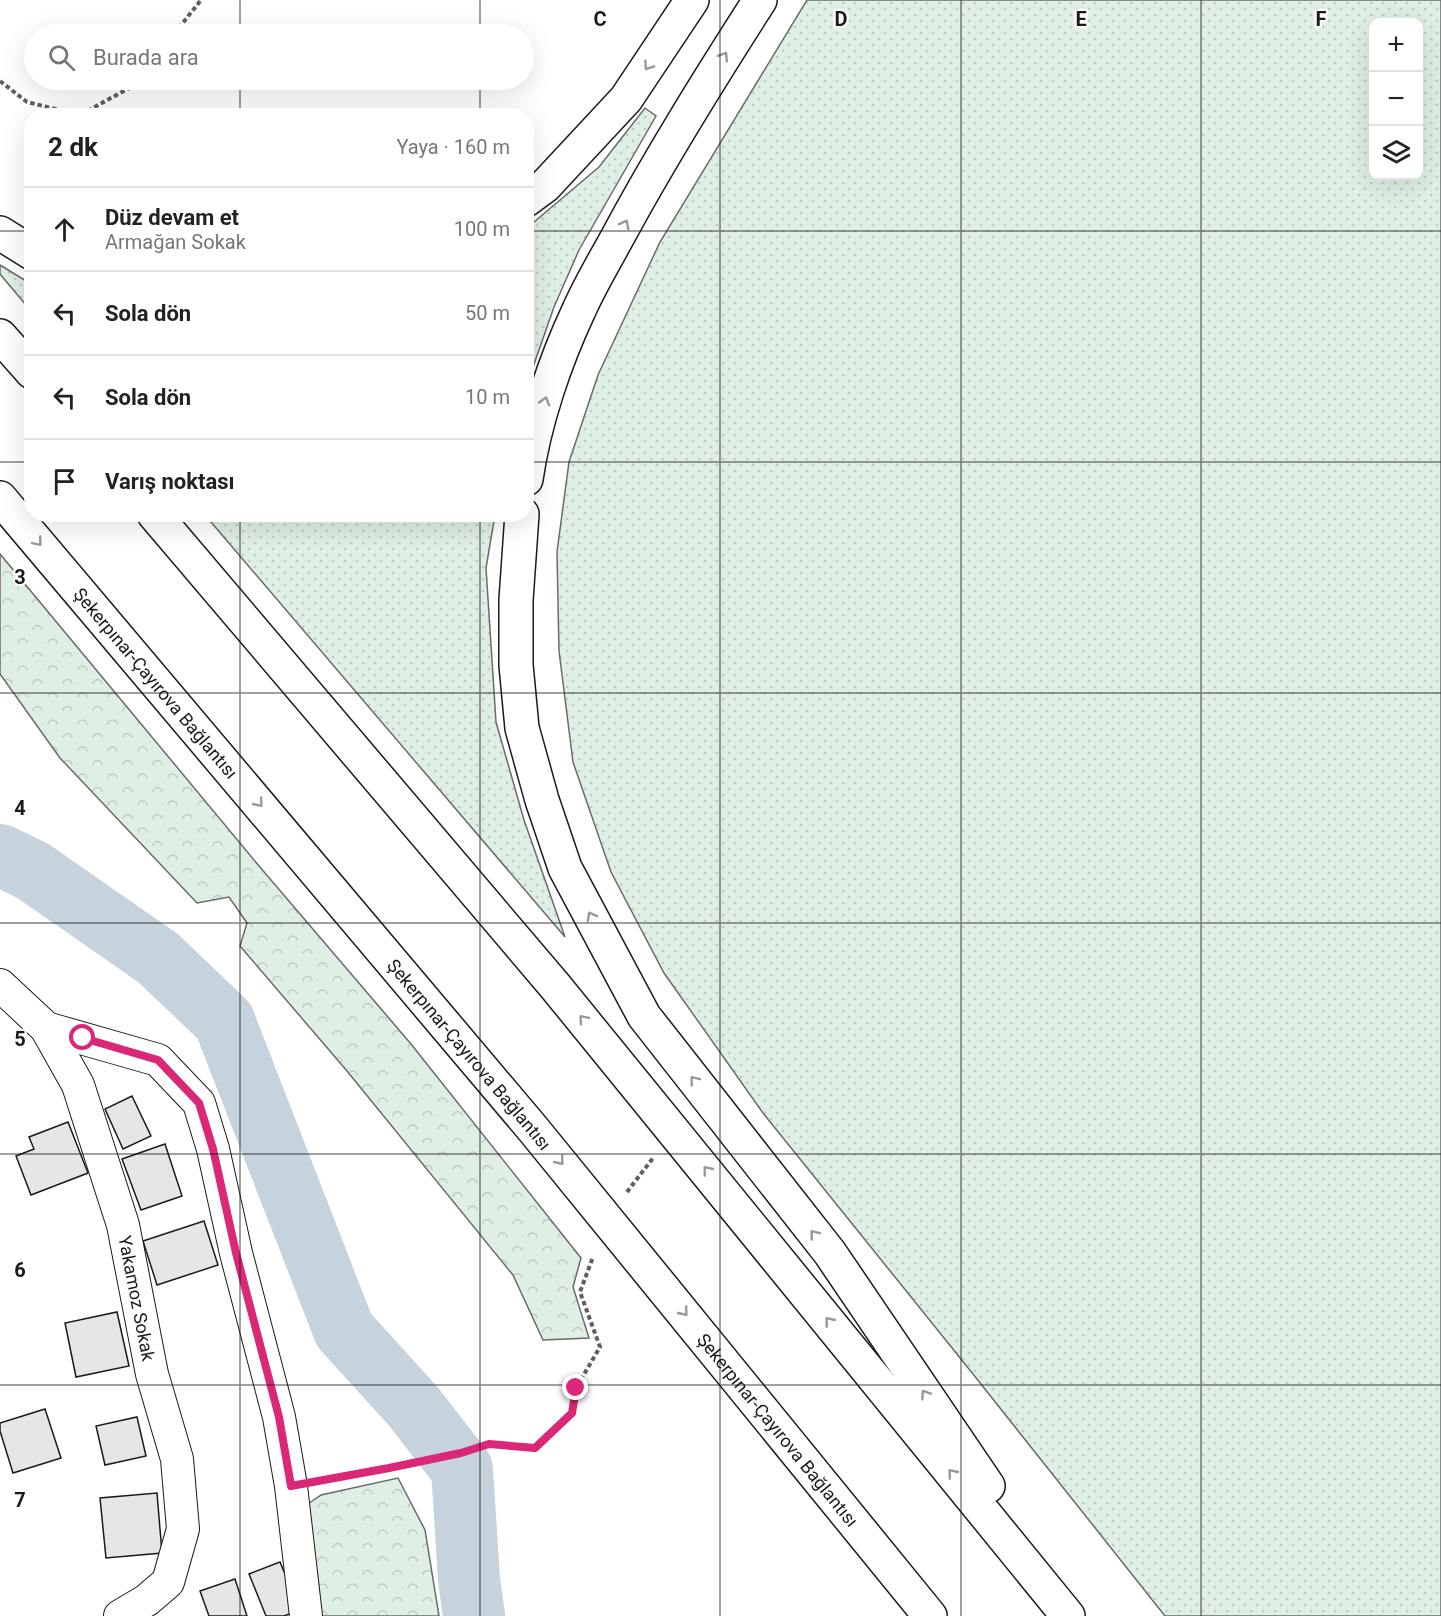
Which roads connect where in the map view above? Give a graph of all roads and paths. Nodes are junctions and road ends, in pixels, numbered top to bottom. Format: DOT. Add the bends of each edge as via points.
graph roads {
  1 [pos="201,0"];
  2 [pos="692,0"];
  3 [pos="760,0"];
  4 [pos="182,24"];
  5 [pos="0,81"];
  6 [pos="126,90"];
  7 [pos="51,108"];
  8 [pos="93,108"];
  9 [pos="534,195"];
  10 [pos="0,233"];
  11 [pos="24,248"];
  12 [pos="0,336"];
  13 [pos="24,363"];
  14 [pos="534,439"];
  15 [pos="0,498"];
  16 [pos="161,522"];
  17 [pos="521,522"];
  18 [pos="0,985"];
  19 [pos="45,1028"];
  20 [pos="675,1131"];
  21 [pos="607,1218"];
  22 [pos="291,1486"];
  23 [pos="120,1616"];
  24 [pos="306,1616"];
  25 [pos="930,1616"];
  26 [pos="1068,1616"];
  27 [pos="1076,1616"];
  1 -- 4 [label="path"];
  2 -- 9 [label="highway, one-way" via="626,99"];
  14 -- 3 [label="highway, one-way" via="552,376 579,309 683,121"];
  5 -- 7 [label="path" via="27,102"];
  6 -- 8 [label="path"];
  10 -- 11 [label="highway"];
  12 -- 13 [label="highway"];
  15 -- 21 [label="highway, Şekerpınar-Çayırova Bağlantısı, one-way"];
  20 -- 16 [label="highway, one-way"];
  27 -- 17 [label="highway, one-way" via="830,1253 644,1016 565,868 522,728 516,665"];
  18 -- 19 [label="street, Yakamoz Sokak"];
  19 -- 22 [label="street" via="158,1060 199,1103 279,1417"];
  19 -- 23 [label="street, Yakamoz Sokak" via="78,1086 123,1225 152,1374 177,1459 183,1529 168,1582"];
  20 -- 21 [label="path"];
  26 -- 20 [label="highway, one-way"];
  21 -- 22 [label="path" via="580,1292 600,1347 576,1388 572,1413 535,1448 489,1444"];
  21 -- 25 [label="highway, Şekerpınar-Çayırova Bağlantısı, one-way"];
  22 -- 24 [label="street"];
}
